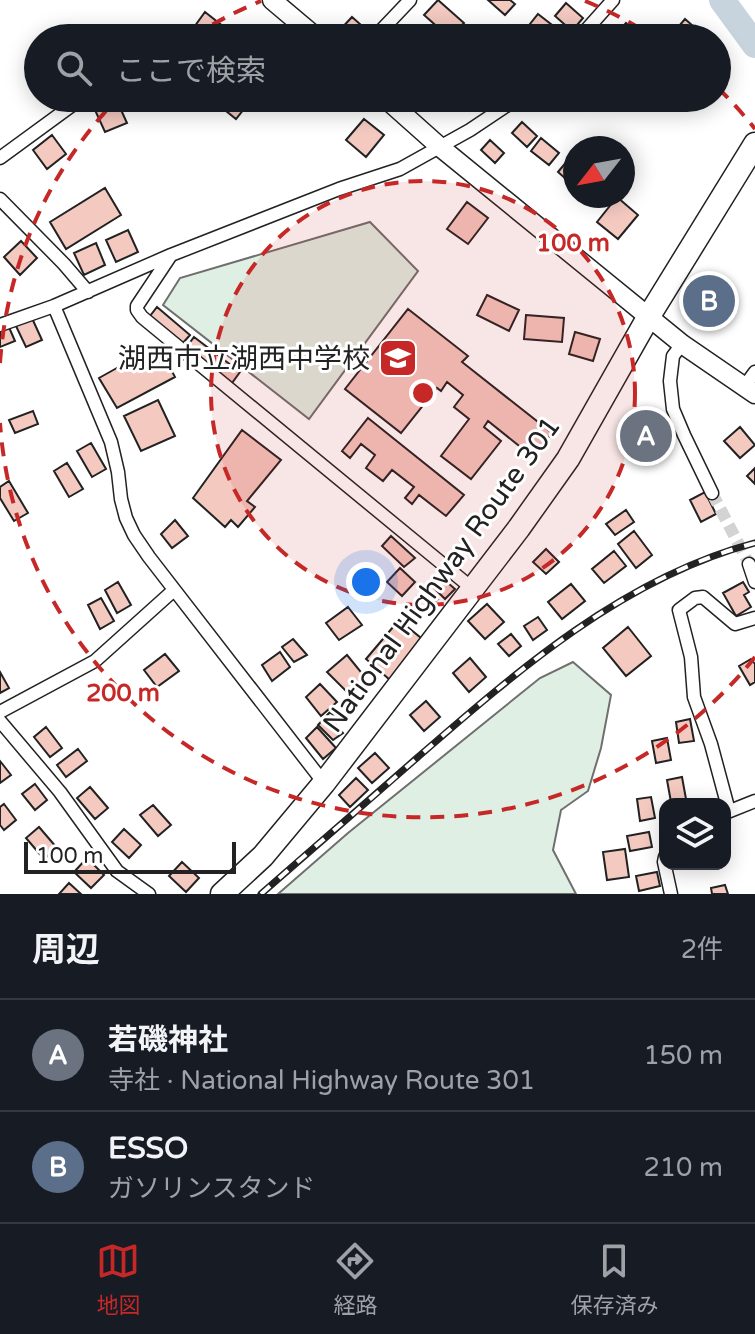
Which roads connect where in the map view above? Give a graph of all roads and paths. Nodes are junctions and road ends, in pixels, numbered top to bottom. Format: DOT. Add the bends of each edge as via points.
graph roads {
  1 [pos="272,0"];
  2 [pos="410,0"];
  3 [pos="613,0"];
  4 [pos="300,24"];
  5 [pos="387,24"];
  6 [pos="592,24"];
  7 [pos="63,112"];
  8 [pos="401,112"];
  9 [pos="497,112"];
  10 [pos="755,144"];
  11 [pos="440,147"];
  12 [pos="0,158"];
  13 [pos="0,199"];
  14 [pos="171,255"];
  15 [pos="88,292"];
  16 [pos="54,306"];
  17 [pos="649,316"];
  18 [pos="0,325"];
  19 [pos="682,344"];
  20 [pos="751,384"];
  21 [pos="712,493"];
  22 [pos="749,564"];
  23 [pos="755,582"];
  24 [pos="473,589"];
  25 [pos="174,590"];
  26 [pos="755,618"];
  27 [pos="0,712"];
  28 [pos="0,721"];
  29 [pos="324,783"];
  30 [pos="724,798"];
  31 [pos="755,801"];
  32 [pos="731,810"];
  33 [pos="666,870"];
  34 [pos="149,894"];
  35 [pos="222,894"];
  36 [pos="671,894"];
  1 -- 4 [label="main road"];
  2 -- 5 [label="street"];
  3 -- 6 [label="street"];
  7 -- 12 [label="street"];
  8 -- 11 [label="main road"];
  9 -- 11 [label="street"];
  10 -- 17 [label="highway, National Highway Route 301"];
  11 -- 14 [label="street" via="400,169"];
  11 -- 17 [label="main road"];
  13 -- 15 [label="street"];
  14 -- 15 [label="street"];
  14 -- 24 [label="street" via="137,306 142,317"];
  15 -- 16 [label="street"];
  16 -- 18 [label="street"];
  16 -- 25 [label="street" via="111,442 126,518"];
  17 -- 19 [label="main road"];
  17 -- 24 [label="highway, National Highway Route 301" via="568,459"];
  19 -- 20 [label="main road"];
  19 -- 21 [label="street" via="673,356 673,409"];
  22 -- 23 [label="street"];
  24 -- 29 [label="highway, National Highway Route 301"];
  25 -- 27 [label="street" via="95,661"];
  25 -- 29 [label="street"];
  26 -- 30 [label="street" via="735,624 703,597 679,610 694,697"];
  28 -- 34 [label="street" via="117,871"];
  29 -- 35 [label="highway, National Highway Route 301" via="263,856"];
  31 -- 32 [label="street"];
  33 -- 36 [label="street"];
}
